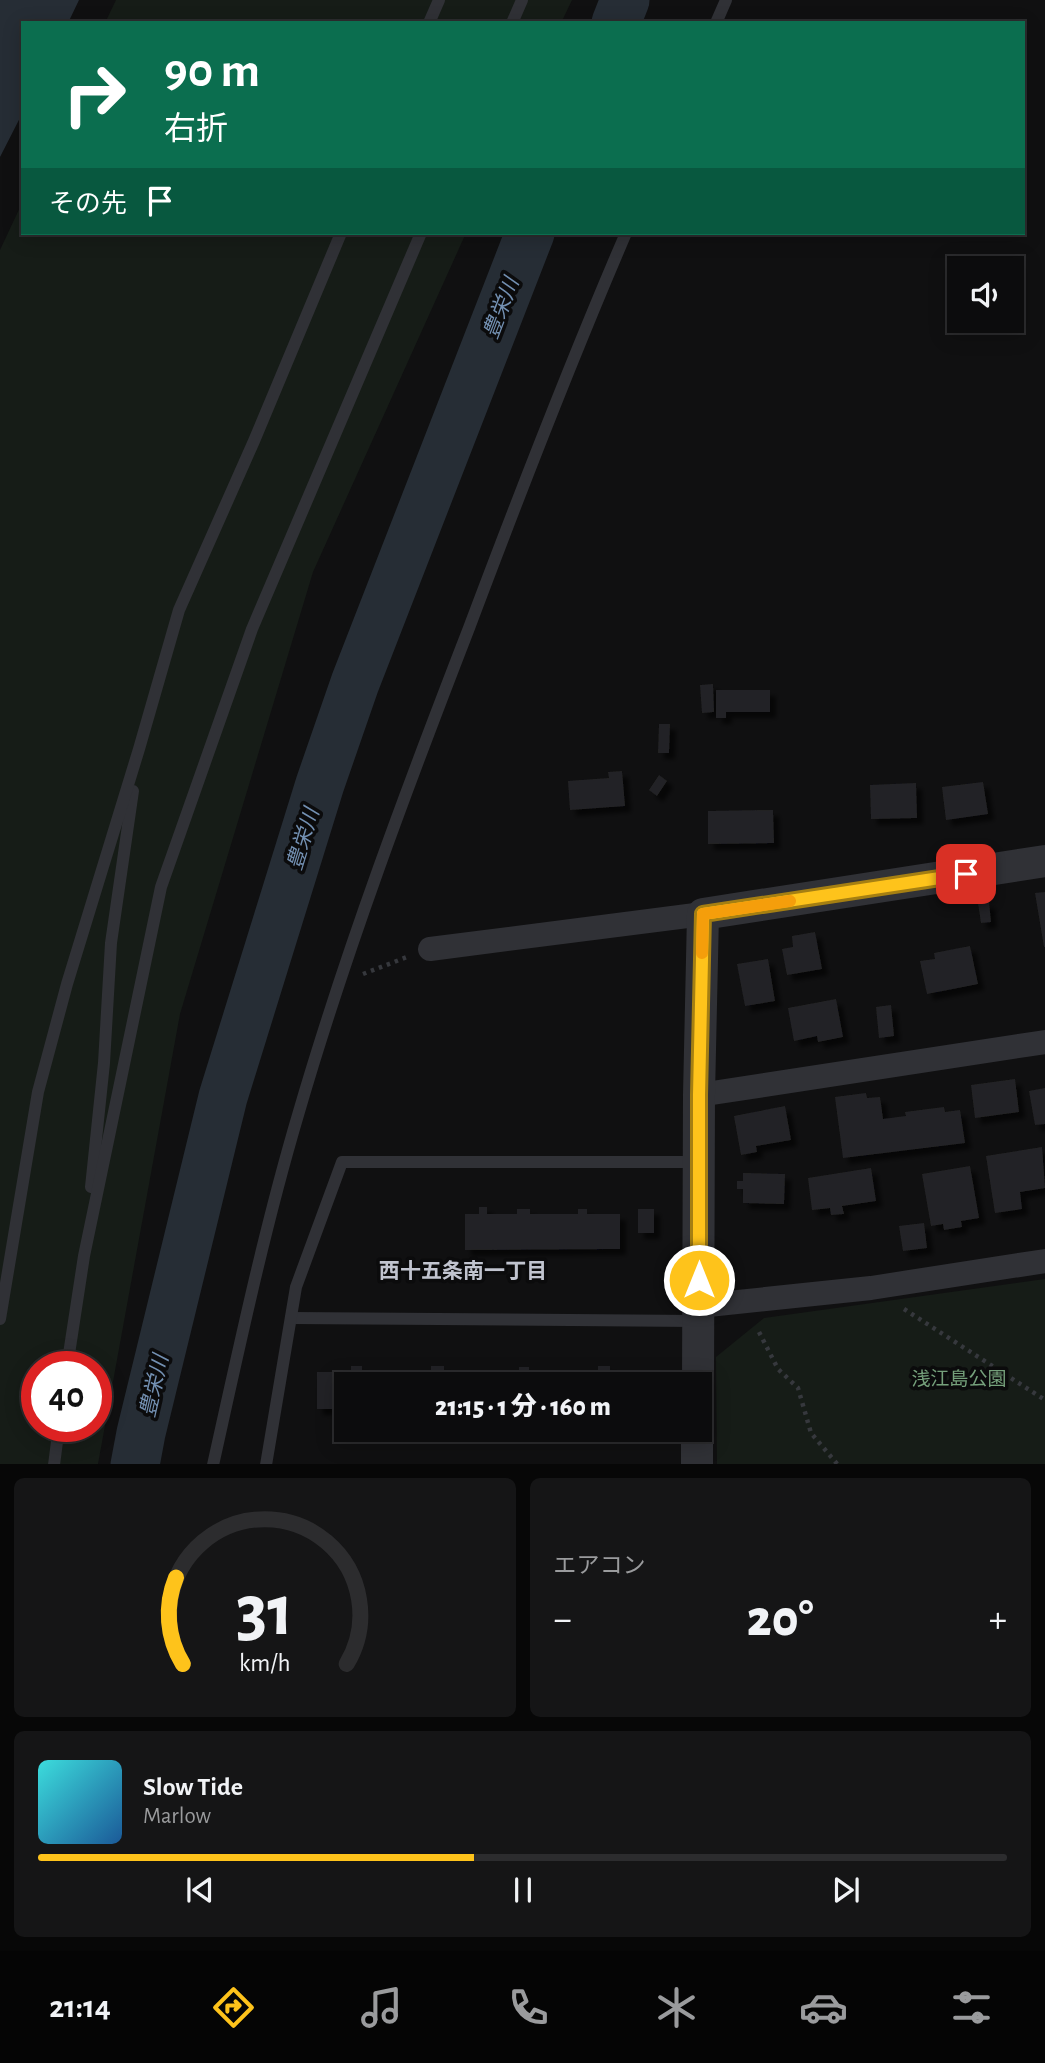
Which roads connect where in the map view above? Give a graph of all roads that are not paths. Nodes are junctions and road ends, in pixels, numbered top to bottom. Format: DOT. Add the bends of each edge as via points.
graph roads {
  1 [pos="439,0"];
  2 [pos="523,0"];
  3 [pos="726,0"];
  4 [pos="430,21"];
  5 [pos="513,21"];
  6 [pos="717,21"];
  7 [pos="340,235"];
  8 [pos="420,235"];
  9 [pos="625,235"];
  10 [pos="139,749"];
  11 [pos="1045,861"];
  12 [pos="703,914"];
  13 [pos="430,949"];
  14 [pos="1045,1042"];
  15 [pos="699,1095"];
  16 [pos="688,1162"];
  17 [pos="84,1256"];
  18 [pos="1045,1261"];
  19 [pos="699,1314"];
  20 [pos="291,1318"];
  21 [pos="0,1319"];
  22 [pos="69,1351"];
  23 [pos="698,1372"];
  24 [pos="57,1442"];
  25 [pos="698,1442"];
  26 [pos="54,1464"];
  27 [pos="213,1464"];
  28 [pos="266,1464"];
  29 [pos="697,1464"];
  1 -- 4 [label="lane"];
  2 -- 5 [label="lane"];
  3 -- 6 [label="lane"];
  7 -- 10 [label="lane" via="178,610"];
  8 -- 17 [label="lane" via="252,629 161,887"];
  9 -- 27 [label="lane" via="409,782 339,982 297,1118"];
  10 -- 17 [label="lane" via="111,943"];
  10 -- 21 [label="lane" via="38,1091"];
  11 -- 12 [label="street"];
  12 -- 13 [label="street"];
  12 -- 15 [label="street"];
  14 -- 15 [label="street"];
  15 -- 19 [label="street"];
  16 -- 20 [label="lane" via="342,1162 296,1287"];
  17 -- 22 [label="lane"];
  18 -- 19 [label="street"];
  19 -- 20 [label="lane"];
  19 -- 23 [label="street"];
  20 -- 28 [label="lane"];
  24 -- 26 [label="lane"];
  25 -- 29 [label="street"];
}
